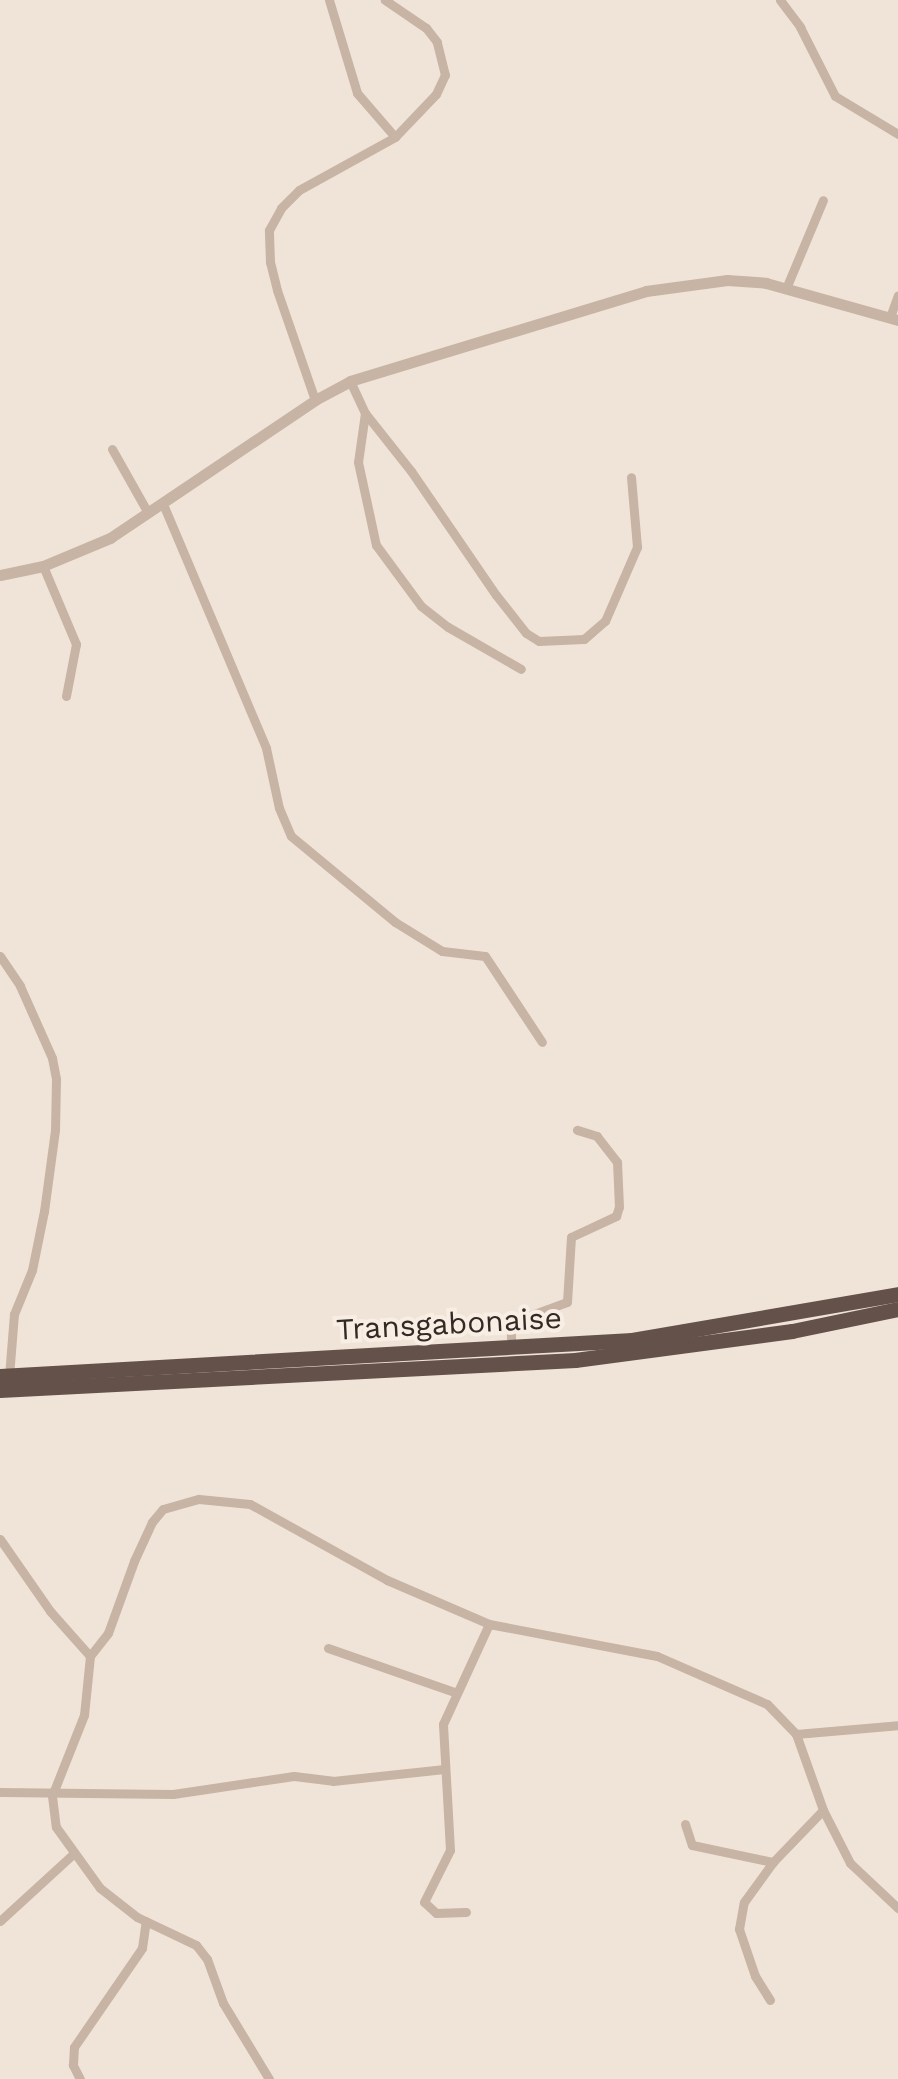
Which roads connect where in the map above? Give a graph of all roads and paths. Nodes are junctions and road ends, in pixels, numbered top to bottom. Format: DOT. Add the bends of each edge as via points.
graph roads {
  1 [pos="328,0"];
  2 [pos="385,0"];
  3 [pos="780,0"];
  4 [pos="898,134"];
  5 [pos="395,137"];
  6 [pos="823,200"];
  7 [pos="787,286"];
  8 [pos="898,296"];
  9 [pos="894,319"];
  10 [pos="350,381"];
  11 [pos="315,400"];
  12 [pos="366,412"];
  13 [pos="112,449"];
  14 [pos="631,477"];
  15 [pos="163,504"];
  16 [pos="148,513"];
  17 [pos="43,566"];
  18 [pos="0,575"];
  19 [pos="521,669"];
  20 [pos="66,696"];
  21 [pos="0,956"];
  22 [pos="542,1042"];
  23 [pos="577,1130"];
  24 [pos="898,1294"];
  25 [pos="898,1309"];
  26 [pos="511,1350"];
  27 [pos="3,1381"];
  28 [pos="0,1539"];
  29 [pos="489,1624"];
  30 [pos="328,1648"];
  31 [pos="90,1656"];
  32 [pos="454,1692"];
  33 [pos="898,1725"];
  34 [pos="796,1734"];
  35 [pos="444,1769"];
  36 [pos="0,1792"];
  37 [pos="52,1796"];
  38 [pos="823,1810"];
  39 [pos="684,1824"];
  40 [pos="72,1855"];
  41 [pos="773,1862"];
  42 [pos="898,1908"];
  43 [pos="466,1912"];
  44 [pos="0,1920"];
  45 [pos="146,1922"];
  46 [pos="770,2000"];
  47 [pos="80,2079"];
  48 [pos="268,2079"];
  1 -- 5 [label="street" via="358,93"];
  2 -- 5 [label="street" via="426,28 445,62 436,94"];
  3 -- 4 [label="street" via="834,96"];
  5 -- 11 [label="street" via="299,190 269,230 277,290"];
  6 -- 7 [label="street"];
  7 -- 9 [label="street"];
  7 -- 10 [label="street" via="728,280 646,290"];
  8 -- 9 [label="street"];
  10 -- 11 [label="street"];
  10 -- 12 [label="street"];
  11 -- 15 [label="street"];
  12 -- 14 [label="street" via="506,608 539,642 584,639 605,622 637,547"];
  12 -- 19 [label="street" via="358,462 376,545 422,606"];
  13 -- 16 [label="street"];
  15 -- 16 [label="street"];
  15 -- 22 [label="street" via="266,748 292,836 395,922 442,950 485,956"];
  16 -- 17 [label="street" via="96,545"];
  17 -- 18 [label="street"];
  17 -- 20 [label="street" via="76,644"];
  21 -- 27 [label="street" via="20,986 56,1079 44,1211 14,1314"];
  23 -- 26 [label="street" via="597,1136 617,1162 619,1206 616,1216 571,1237 567,1302 518,1320"];
  24 -- 26 [label="highway, Transgabonaise" via="664,1336"];
  25 -- 27 [label="highway, Transgabonaise" via="775,1334 575,1360"];
  26 -- 27 [label="highway, Transgabonaise"];
  28 -- 31 [label="street"];
  29 -- 31 [label="street" via="387,1580 250,1504 199,1499 163,1509 152,1522 108,1632"];
  29 -- 32 [label="street"];
  29 -- 34 [label="street" via="657,1656 767,1704"];
  30 -- 32 [label="street"];
  31 -- 37 [label="street" via="84,1716"];
  32 -- 35 [label="street" via="443,1724"];
  33 -- 34 [label="street"];
  34 -- 38 [label="street"];
  35 -- 37 [label="street" via="333,1781 294,1776 173,1794"];
  35 -- 43 [label="street" via="450,1850 424,1902 445,1915"];
  36 -- 37 [label="street"];
  37 -- 40 [label="street" via="56,1827"];
  38 -- 41 [label="street"];
  38 -- 42 [label="street" via="850,1863"];
  39 -- 41 [label="street" via="692,1845"];
  40 -- 44 [label="street"];
  40 -- 45 [label="street" via="100,1888"];
  41 -- 46 [label="street" via="744,1902 739,1929"];
  45 -- 47 [label="street" via="142,1948 74,2047"];
  45 -- 48 [label="street" via="196,1945"];
}
